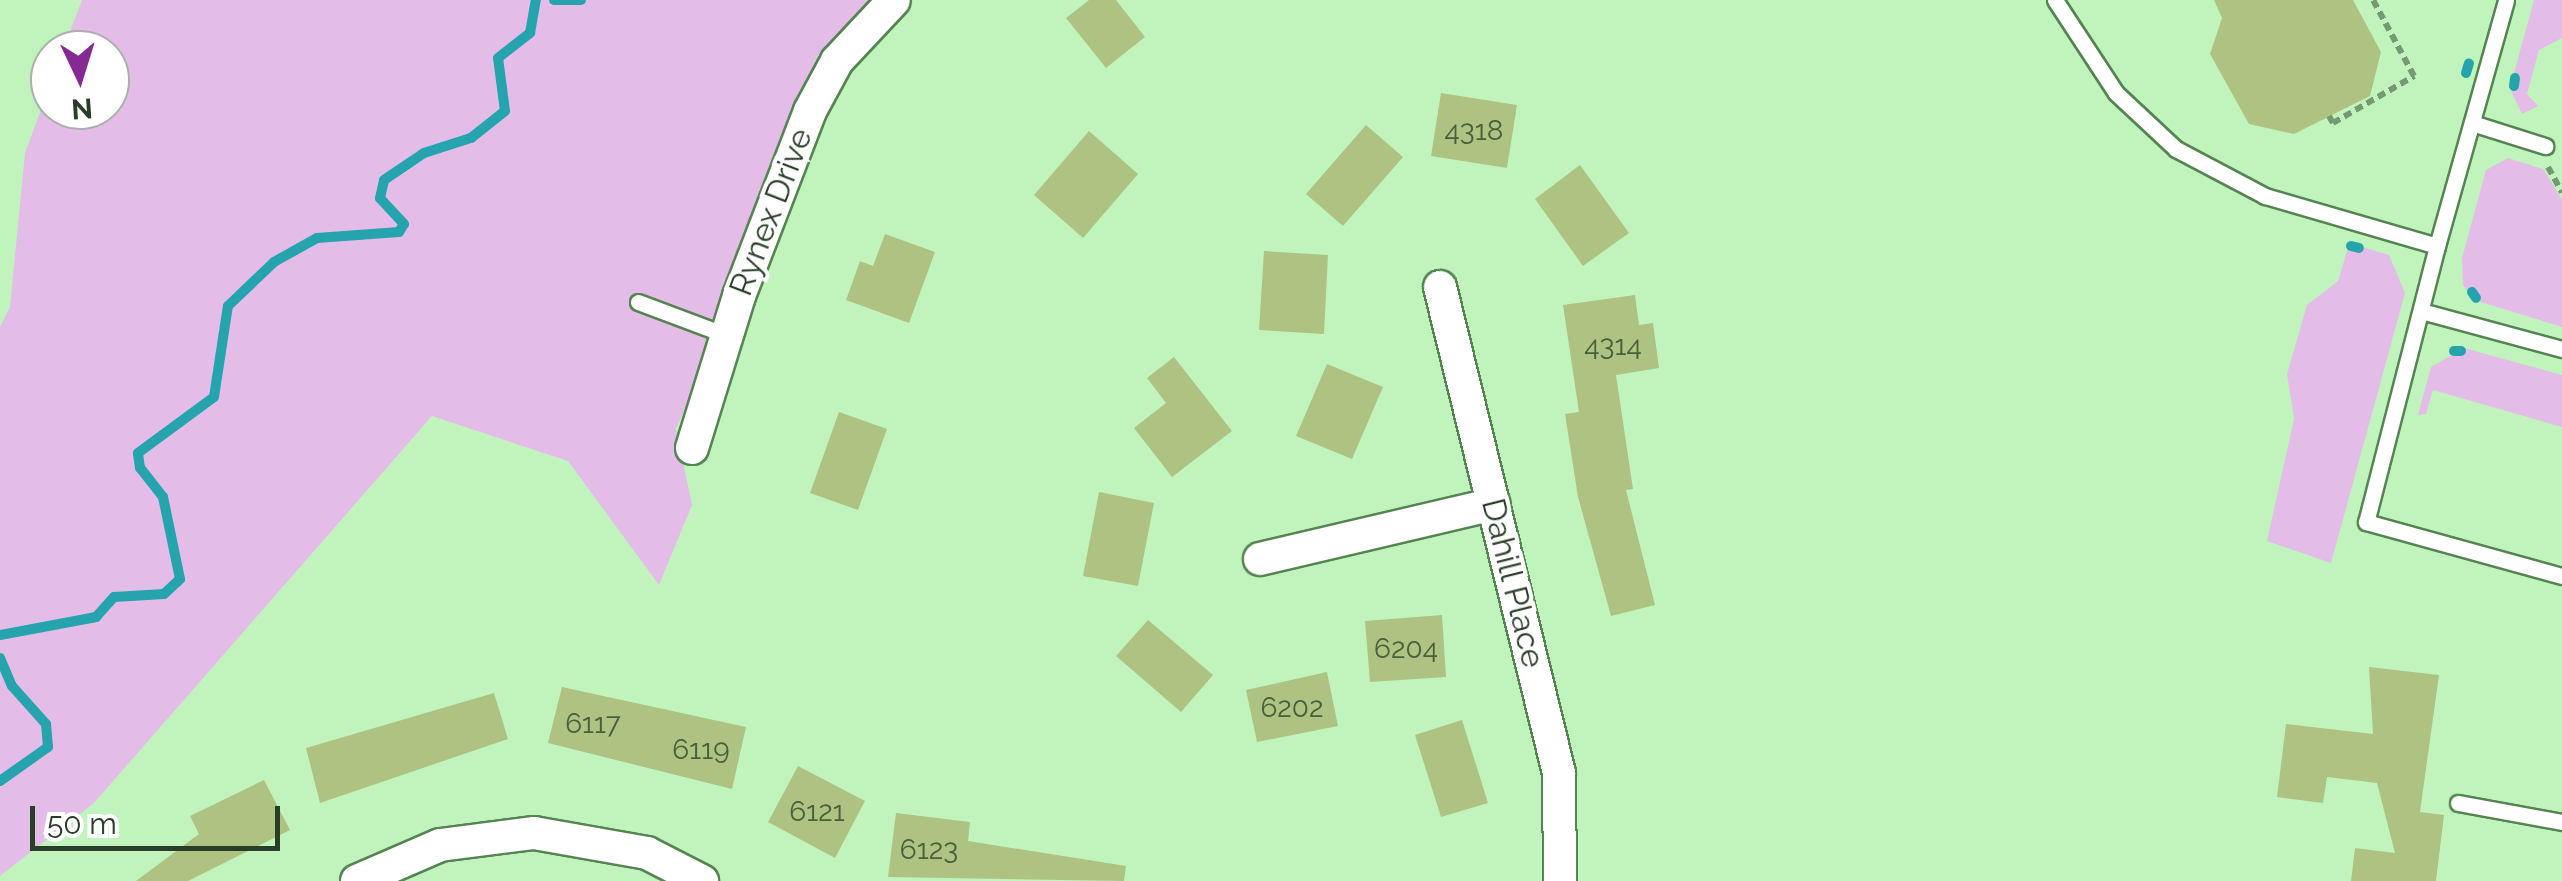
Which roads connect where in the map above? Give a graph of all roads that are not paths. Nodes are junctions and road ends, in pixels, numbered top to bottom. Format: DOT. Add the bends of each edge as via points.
graph roads {
  1 [pos="894,0"];
  2 [pos="2055,0"];
  3 [pos="2506,0"];
  4 [pos="2472,123"];
  5 [pos="2545,146"];
  6 [pos="2438,246"];
  7 [pos="1440,287"];
  8 [pos="638,302"];
  9 [pos="2420,310"];
  10 [pos="726,335"];
  11 [pos="2562,349"];
  12 [pos="692,448"];
  13 [pos="1494,504"];
  14 [pos="1260,560"];
  15 [pos="2562,576"];
  16 [pos="2458,803"];
  17 [pos="2562,822"];
  18 [pos="357,881"];
  19 [pos="702,881"];
  20 [pos="1560,881"];
  1 -- 10 [label="street, Rynex Drive" via="837,61 810,111"];
  2 -- 6 [label="lane" via="2106,80 2176,149 2265,196"];
  3 -- 4 [label="lane"];
  4 -- 5 [label="lane"];
  4 -- 6 [label="lane"];
  6 -- 9 [label="lane"];
  7 -- 13 [label="street, Dahill Place"];
  8 -- 10 [label="lane"];
  9 -- 11 [label="lane"];
  9 -- 15 [label="lane" via="2366,522"];
  10 -- 12 [label="street, Rynex Drive"];
  13 -- 14 [label="street"];
  13 -- 20 [label="street, Dahill Place" via="1558,773"];
  16 -- 17 [label="lane"];
  18 -- 19 [label="street" via="440,845 534,832 647,853"];
}
